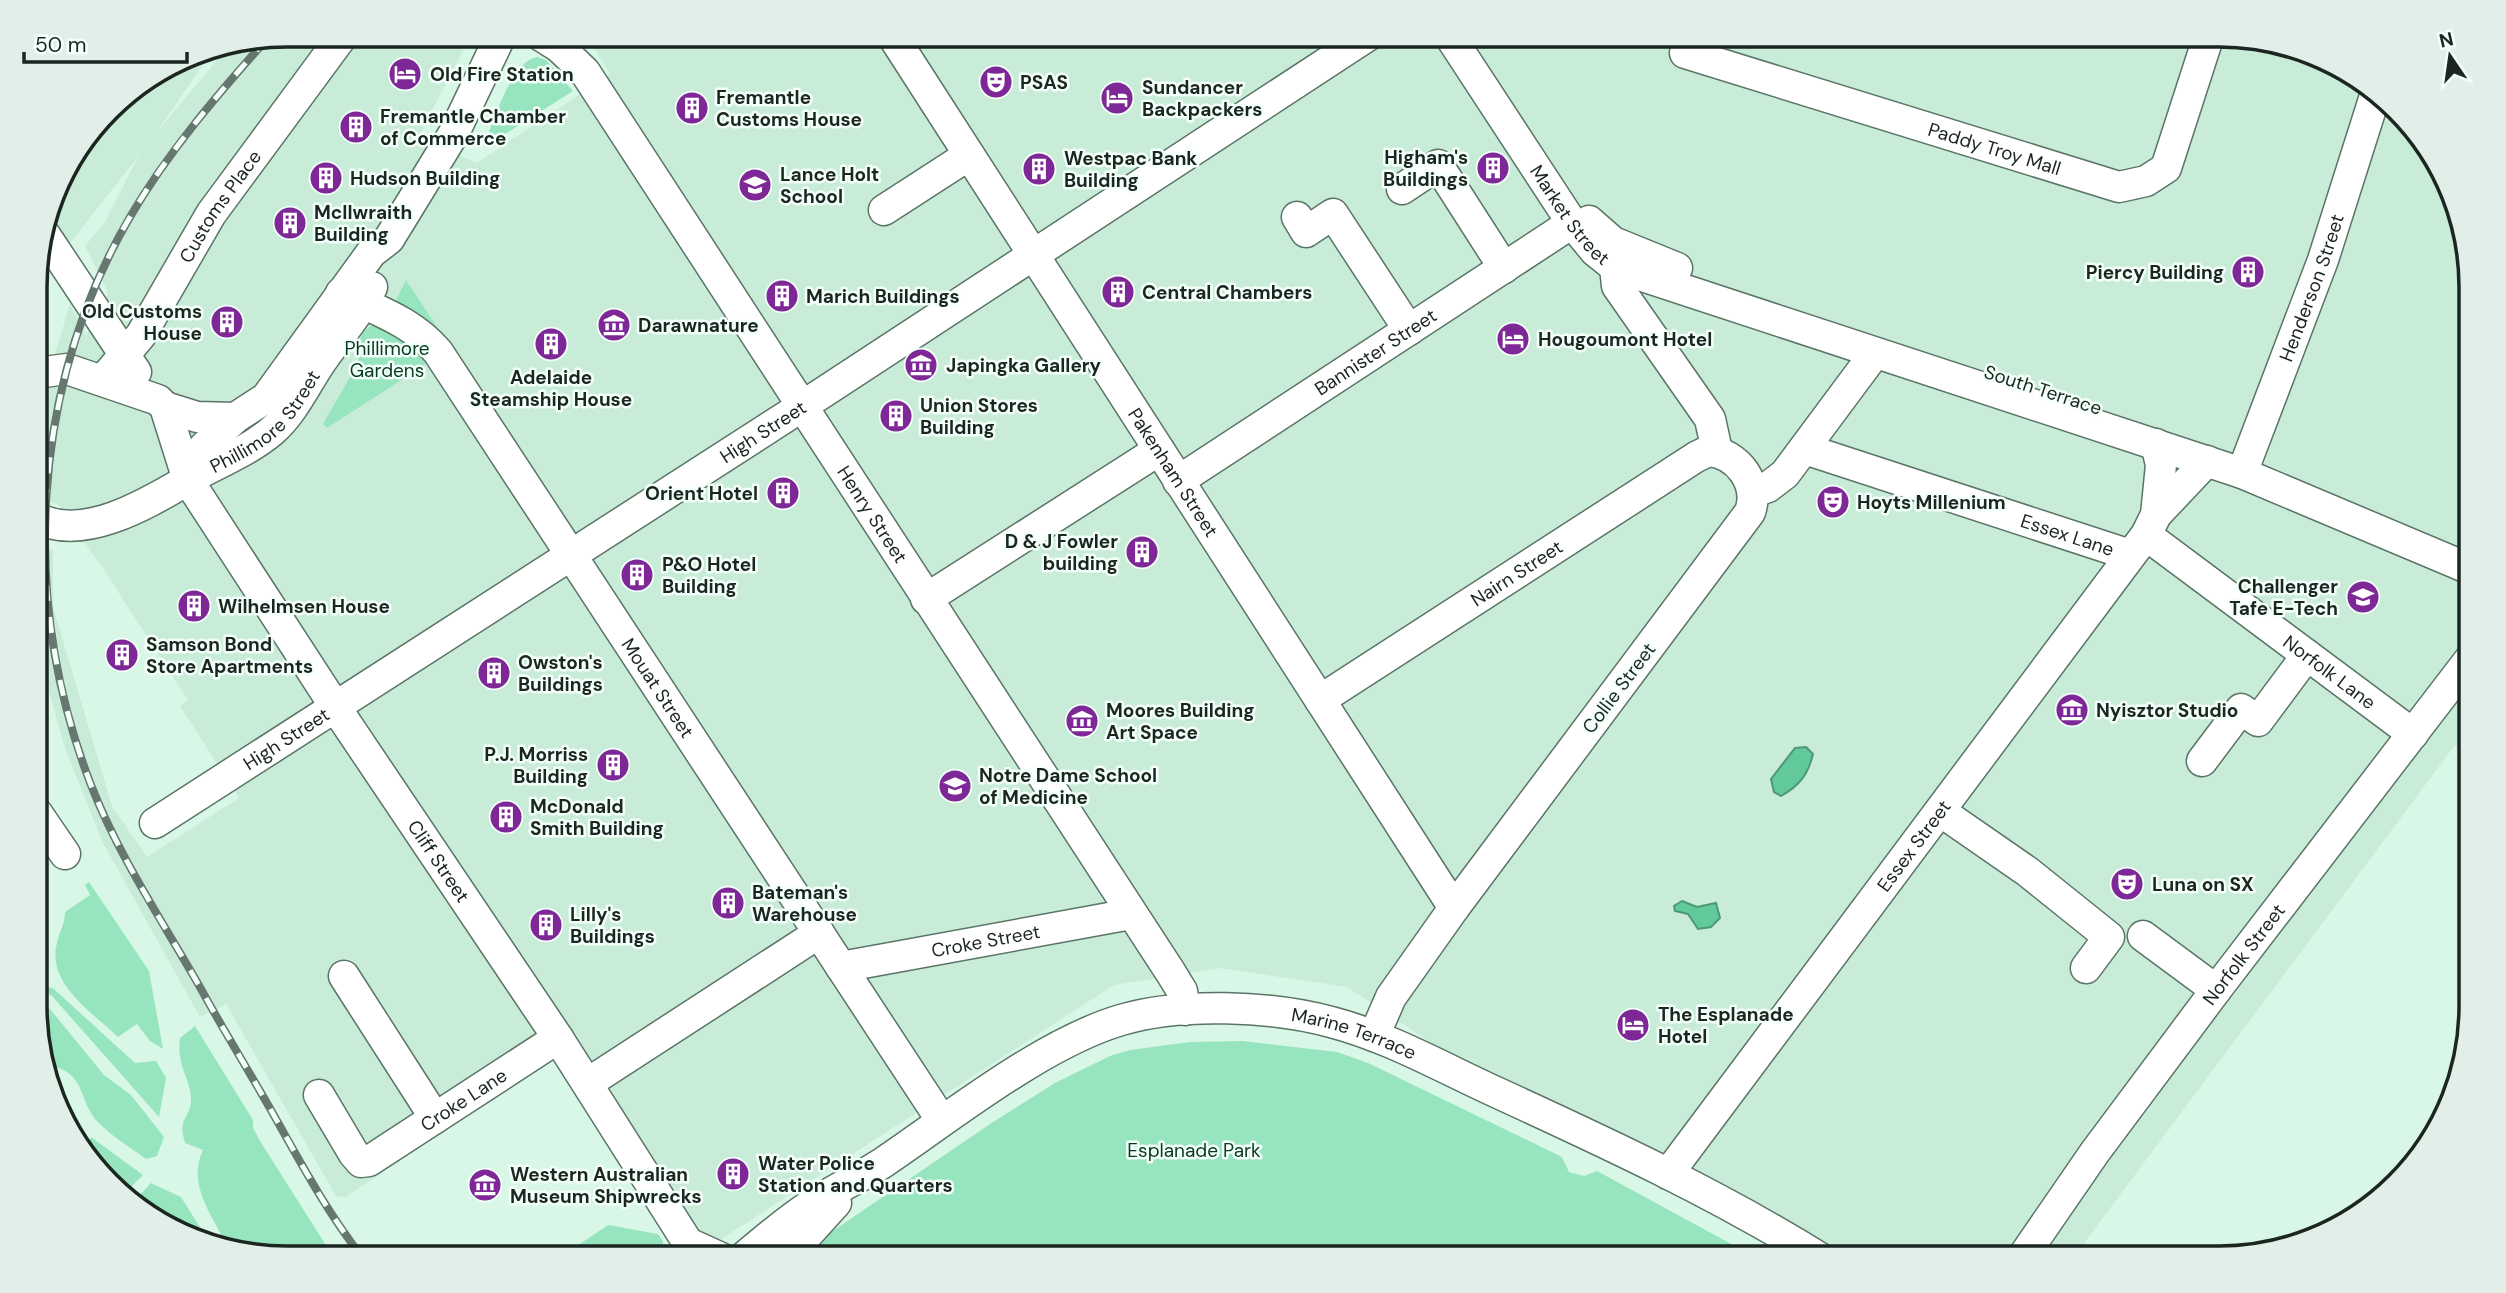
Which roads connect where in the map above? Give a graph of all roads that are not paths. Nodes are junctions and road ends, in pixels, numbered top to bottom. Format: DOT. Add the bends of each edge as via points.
graph roads {
  1 [pos="334,47"];
  2 [pos="495,47"];
  3 [pos="559,47"];
  4 [pos="900,47"];
  5 [pos="1350,47"];
  6 [pos="1457,47"];
  7 [pos="1477,47"];
  8 [pos="2206,47"];
  9 [pos="1685,53"];
  10 [pos="2373,103"];
  11 [pos="969,155"];
  12 [pos="1402,189"];
  13 [pos="884,210"];
  14 [pos="1297,217"];
  15 [pos="1572,223"];
  16 [pos="51,245"];
  17 [pos="1032,253"];
  18 [pos="1614,254"];
  19 [pos="1504,268"];
  20 [pos="353,299"];
  21 [pos="1409,330"];
  22 [pos="1875,353"];
  23 [pos="124,357"];
  24 [pos="48,372"];
  25 [pos="103,380"];
  26 [pos="161,404"];
  27 [pos="801,407"];
  28 [pos="235,418"];
  29 [pos="2157,444"];
  30 [pos="1805,449"];
  31 [pos="1159,450"];
  32 [pos="1717,451"];
  33 [pos="2207,461"];
  34 [pos="2245,466"];
  35 [pos="188,480"];
  36 [pos="1178,481"];
  37 [pos="1754,492"];
  38 [pos="48,523"];
  39 [pos="2144,535"];
  40 [pos="2459,542"];
  41 [pos="571,555"];
  42 [pos="2459,564"];
  43 [pos="926,599"];
  44 [pos="2307,655"];
  45 [pos="2459,673"];
  46 [pos="1320,700"];
  47 [pos="337,708"];
  48 [pos="2413,734"];
  49 [pos="2202,761"];
  50 [pos="1940,811"];
  51 [pos="155,823"];
  52 [pos="47,828"];
  53 [pos="65,854"];
  54 [pos="1454,908"];
  55 [pos="1131,914"];
  56 [pos="819,933"];
  57 [pos="2143,936"];
  58 [pos="841,967"];
  59 [pos="2085,968"];
  60 [pos="344,976"];
  61 [pos="2217,990"];
  62 [pos="1185,1010"];
  63 [pos="1374,1036"];
  64 [pos="558,1038"];
  65 [pos="588,1083"];
  66 [pos="318,1095"];
  67 [pos="435,1118"];
  68 [pos="942,1121"];
  69 [pos="881,1164"];
  70 [pos="1668,1174"];
  71 [pos="1797,1245"];
  72 [pos="2030,1245"];
  73 [pos="687,1246"];
  74 [pos="759,1246"];
  75 [pos="798,1246"];
  1 -- 23 [label="street, Customs Place" via="211,214"];
  2 -- 20 [label="street, Phillimore Street" via="454,133 389,239 371,253"];
  3 -- 27 [label="street, Henry Street" via="585,72"];
  4 -- 11 [label="street, Pakenham Street"];
  5 -- 17 [label="street, High Street"];
  6 -- 15 [label="street, Market Street"];
  7 -- 18 [label="street, Market Street" via="1580,210"];
  8 -- 9 [label="street, Paddy Troy Mall" via="2166,168 2146,181 2119,187"];
  10 -- 34 [label="street, Henderson Street" via="2323,260"];
  11 -- 13 [label="street"];
  11 -- 17 [label="street, Pakenham Street"];
  12 -- 19 [label="street" via="1438,165"];
  14 -- 21 [label="street" via="1306,232 1333,214"];
  15 -- 18 [label="street, Market Street" via="1595,251"];
  15 -- 19 [label="street, Bannister Street"];
  16 -- 23 [label="street"];
  17 -- 27 [label="street, High Street"];
  17 -- 31 [label="street, Pakenham Street"];
  18 -- 22 [label="street, South Terrace"];
  18 -- 32 [label="street, Market Street" via="1617,286 1710,419"];
  18 -- 34 [label="street, South Terrace" via="1646,258"];
  19 -- 21 [label="street, Bannister Street"];
  20 -- 28 [label="street, Phillimore Street" via="266,398"];
  20 -- 35 [label="street, Phillimore Street" via="286,416 237,456"];
  20 -- 41 [label="street, Mouat Street" via="421,332"];
  21 -- 36 [label="street, Bannister Street"];
  22 -- 29 [label="street, South Terrace"];
  22 -- 30 [label="street"];
  23 -- 25 [label="street, Customs Place"];
  23 -- 26 [label="street"];
  24 -- 25 [label="street, Phillimore Street" via="68,369"];
  25 -- 26 [label="street, Phillimore Street"];
  26 -- 28 [label="street, Phillimore Street" via="197,416"];
  26 -- 35 [label="street, Phillimore Street"];
  27 -- 41 [label="street, High Street"];
  27 -- 43 [label="street, Henry Street"];
  28 -- 35 [label="street, Phillimore Street" via="204,447"];
  29 -- 33 [label="street, South Terrace"];
  29 -- 39 [label="street" via="2161,465"];
  30 -- 37 [label="street" via="1785,474 1768,488"];
  30 -- 39 [label="street, Essex Lane"];
  31 -- 36 [label="street, Pakenham Street"];
  31 -- 43 [label="street"];
  32 -- 37 [label="street" via="1740,467"];
  32 -- 46 [label="street, Nairn Street" via="1696,457"];
  33 -- 34 [label="street, South Terrace"];
  33 -- 39 [label="street, Essex Street"];
  34 -- 40 [label="street, South Terrace"];
  34 -- 42 [label="street, South Terrace"];
  35 -- 38 [label="street, Phillimore Street" via="118,517"];
  35 -- 47 [label="street, Cliff Street"];
  36 -- 46 [label="street, Pakenham Street"];
  37 -- 54 [label="street, Collie Street" via="1750,512"];
  39 -- 44 [label="street, Norfolk Lane"];
  39 -- 50 [label="street, Essex Street"];
  41 -- 47 [label="street, High Street"];
  41 -- 56 [label="street, Mouat Street"];
  43 -- 55 [label="street, Henry Street"];
  44 -- 48 [label="street, Norfolk Lane"];
  44 -- 49 [label="street" via="2258,721 2241,709"];
  45 -- 48 [label="street, Norfolk Street"];
  46 -- 54 [label="street, Pakenham Street"];
  47 -- 51 [label="street, High Street"];
  47 -- 64 [label="street, Cliff Street"];
  48 -- 61 [label="street, Norfolk Street"];
  50 -- 59 [label="street" via="2017,864 2109,937"];
  50 -- 70 [label="street, Essex Street"];
  52 -- 53 [label="street"];
  54 -- 63 [label="street, Collie Street" via="1391,998"];
  55 -- 58 [label="street, Croke Street"];
  55 -- 62 [label="street, Henry Street" via="1182,990"];
  56 -- 58 [label="street, Mouat Street"];
  56 -- 65 [label="street"];
  57 -- 61 [label="street"];
  58 -- 68 [label="street, Mouat Street"];
  60 -- 67 [label="street"];
  61 -- 72 [label="street, Norfolk Street"];
  62 -- 63 [label="street, Marine Terrace" via="1260,1012 1329,1021"];
  62 -- 68 [label="street, Marine Terrace" via="1142,1015 1088,1033"];
  63 -- 70 [label="street, Marine Terrace"];
  64 -- 65 [label="street, Cliff Street"];
  64 -- 67 [label="street, Croke Lane"];
  65 -- 73 [label="street, Cliff Street"];
  66 -- 67 [label="street, Croke Lane" via="361,1162"];
  68 -- 69 [label="street, Marine Terrace"];
  69 -- 74 [label="street, Marine Terrace" via="813,1204"];
  69 -- 75 [label="street, Marine Terrace" via="821,1216"];
  70 -- 71 [label="street, Marine Terrace"];
}
